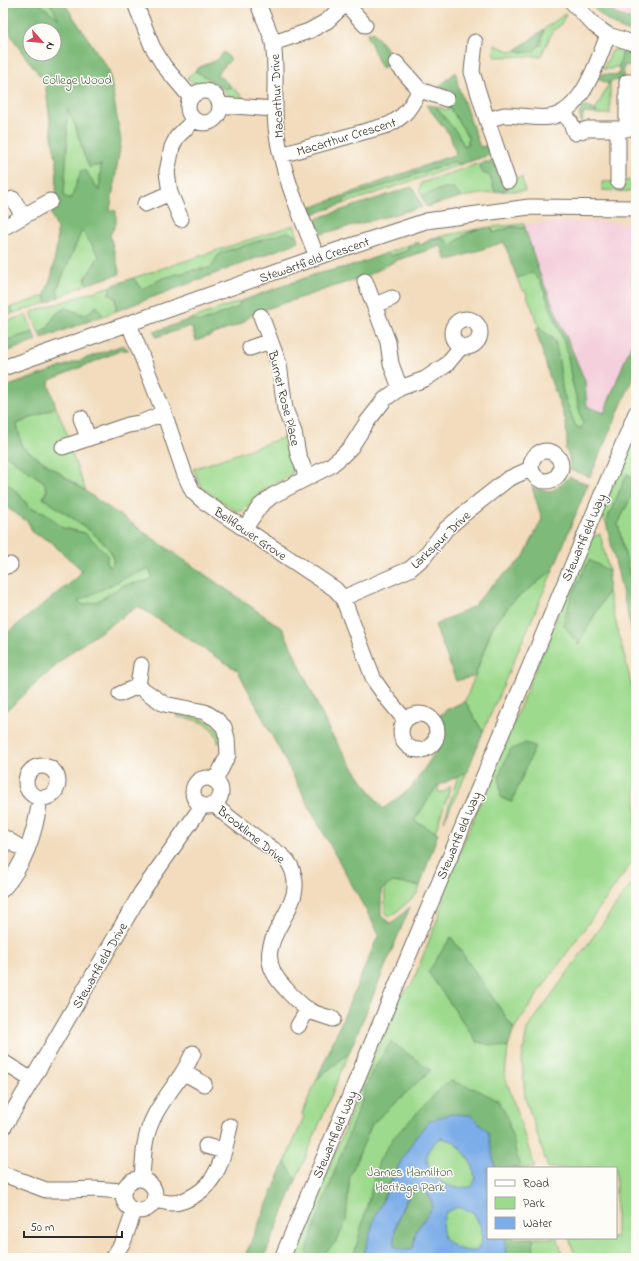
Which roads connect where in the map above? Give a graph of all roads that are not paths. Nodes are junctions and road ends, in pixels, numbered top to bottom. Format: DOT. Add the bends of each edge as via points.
graph roads {
  1 [pos="135,3"];
  2 [pos="258,3"];
  3 [pos="345,3"];
  4 [pos="573,3"];
  5 [pos="365,25"];
  6 [pos="608,35"];
  7 [pos="475,42"];
  8 [pos="273,43"];
  9 [pos="636,44"];
  10 [pos="396,63"];
  11 [pos="636,82"];
  12 [pos="420,90"];
  13 [pos="191,98"];
  14 [pos="446,99"];
  15 [pos="220,105"];
  16 [pos="274,109"];
  17 [pos="563,112"];
  18 [pos="194,120"];
  19 [pos="487,120"];
  20 [pos="618,129"];
  21 [pos="281,155"];
  22 [pos="508,181"];
  23 [pos="618,181"];
  24 [pos="170,193"];
  25 [pos="13,199"];
  26 [pos="50,201"];
  27 [pos="145,204"];
  28 [pos="636,208"];
  29 [pos="23,216"];
  30 [pos="181,219"];
  31 [pos="3,228"];
  32 [pos="317,257"];
  33 [pos="365,281"];
  34 [pos="392,298"];
  35 [pos="374,305"];
  36 [pos="261,316"];
  37 [pos="129,324"];
  38 [pos="270,341"];
  39 [pos="461,347"];
  40 [pos="250,348"];
  41 [pos="3,368"];
  42 [pos="400,388"];
  43 [pos="164,413"];
  44 [pos="636,413"];
  45 [pos="81,418"];
  46 [pos="88,438"];
  47 [pos="63,447"];
  48 [pos="530,469"];
  49 [pos="308,477"];
  50 [pos="245,528"];
  51 [pos="343,598"];
  52 [pos="141,665"];
  53 [pos="138,686"];
  54 [pos="120,694"];
  55 [pos="405,720"];
  56 [pos="215,781"];
  57 [pos="40,798"];
  58 [pos="208,805"];
  59 [pos="3,837"];
  60 [pos="26,851"];
  61 [pos="3,889"];
  62 [pos="308,1009"];
  63 [pos="333,1019"];
  64 [pos="298,1026"];
  65 [pos="193,1053"];
  66 [pos="3,1062"];
  67 [pos="183,1072"];
  68 [pos="32,1080"];
  69 [pos="204,1084"];
  70 [pos="230,1126"];
  71 [pos="3,1128"];
  72 [pos="206,1146"];
  73 [pos="224,1151"];
  74 [pos="3,1174"];
  75 [pos="142,1180"];
  76 [pos="123,1191"];
  77 [pos="154,1200"];
  78 [pos="134,1211"];
  79 [pos="113,1258"];
  80 [pos="282,1258"];
  1 -- 13 [label="street" via="152,46 164,66"];
  2 -- 8 [label="street, Macarthur Drive"];
  3 -- 5 [label="street"];
  3 -- 8 [label="street" via="327,21 309,31"];
  4 -- 6 [label="street" via="594,25"];
  6 -- 9 [label="street"];
  6 -- 17 [label="street" via="589,81 576,102"];
  7 -- 19 [label="street" via="472,72"];
  8 -- 16 [label="street, Macarthur Drive"];
  10 -- 12 [label="street"];
  11 -- 20 [label="street" via="627,82 627,130"];
  12 -- 14 [label="street"];
  12 -- 21 [label="street, Macarthur Crescent" via="412,106 401,119 388,126"];
  13 -- 15 [label="street" via="196,93 208,92 214,94"];
  13 -- 18 [label="street" via="188,109"];
  15 -- 16 [label="street"];
  15 -- 18 [label="street" via="220,112 212,122 206,124"];
  16 -- 21 [label="street, Macarthur Drive"];
  17 -- 19 [label="street" via="550,117 503,115"];
  17 -- 20 [label="street" via="575,133 587,129"];
  18 -- 24 [label="street" via="178,137 172,148 167,172"];
  19 -- 22 [label="street"];
  20 -- 23 [label="street"];
  21 -- 32 [label="street, Macarthur Drive"];
  24 -- 27 [label="street"];
  24 -- 30 [label="street"];
  25 -- 29 [label="street"];
  26 -- 29 [label="street"];
  28 -- 32 [label="street, Stewartfield Crescent" via="529,207 426,221"];
  29 -- 31 [label="street"];
  32 -- 37 [label="street, Stewartfield Crescent"];
  33 -- 35 [label="street"];
  34 -- 35 [label="street"];
  35 -- 42 [label="street" via="388,342 391,364"];
  36 -- 38 [label="street, Burnet Rose Place"];
  37 -- 41 [label="street, Stewartfield Crescent"];
  37 -- 43 [label="street, Bellflower Grove"];
  38 -- 40 [label="street, Burnet Rose Place"];
  38 -- 49 [label="street, Burnet Rose Place" via="278,364 285,409 294,432 298,454"];
  39 -- 42 [label="street" via="446,365 425,379"];
  42 -- 49 [label="street" via="385,399 341,458"];
  43 -- 46 [label="street"];
  43 -- 50 [label="street, Bellflower Grove" via="193,492"];
  44 -- 80 [label="street, Stewartfield Way"];
  45 -- 46 [label="street"];
  46 -- 47 [label="street"];
  48 -- 51 [label="street, Larkspur Drive" via="508,479 465,514 446,530 424,557 410,569"];
  49 -- 50 [label="street" via="272,496 260,506"];
  50 -- 51 [label="street, Bellflower Grove" via="335,589"];
  51 -- 55 [label="street, Bellflower Grove" via="374,680"];
  52 -- 53 [label="street"];
  53 -- 54 [label="street"];
  53 -- 56 [label="street" via="164,704 205,712 224,727 228,738 228,755"];
  56 -- 58 [label="street" via="221,793 218,801"];
  56 -- 58 [label="street" via="207,778 199,781 192,792 198,804"];
  57 -- 60 [label="street" via="37,818"];
  58 -- 62 [label="street, Brooklime Drive" via="282,856 290,865 295,879 295,894 275,932 269,957 272,970 279,982"];
  58 -- 68 [label="street, Stewartfield Drive" via="141,893"];
  59 -- 60 [label="street"];
  60 -- 61 [label="street"];
  62 -- 63 [label="street, Brooklime Drive"];
  62 -- 64 [label="street"];
  65 -- 67 [label="street"];
  66 -- 68 [label="street"];
  67 -- 69 [label="street"];
  67 -- 75 [label="street" via="151,1123 143,1152"];
  68 -- 71 [label="street, Stewartfield Drive"];
  70 -- 73 [label="street"];
  72 -- 73 [label="street"];
  73 -- 77 [label="street" via="219,1169 201,1192 188,1200 172,1203"];
  74 -- 76 [label="street" via="46,1190"];
  75 -- 76 [label="street" via="130,1182"];
  75 -- 77 [label="street" via="153,1187"];
  76 -- 78 [label="street" via="124,1203"];
  77 -- 78 [label="street" via="146,1210"];
  78 -- 79 [label="street" via="124,1240"];
}
